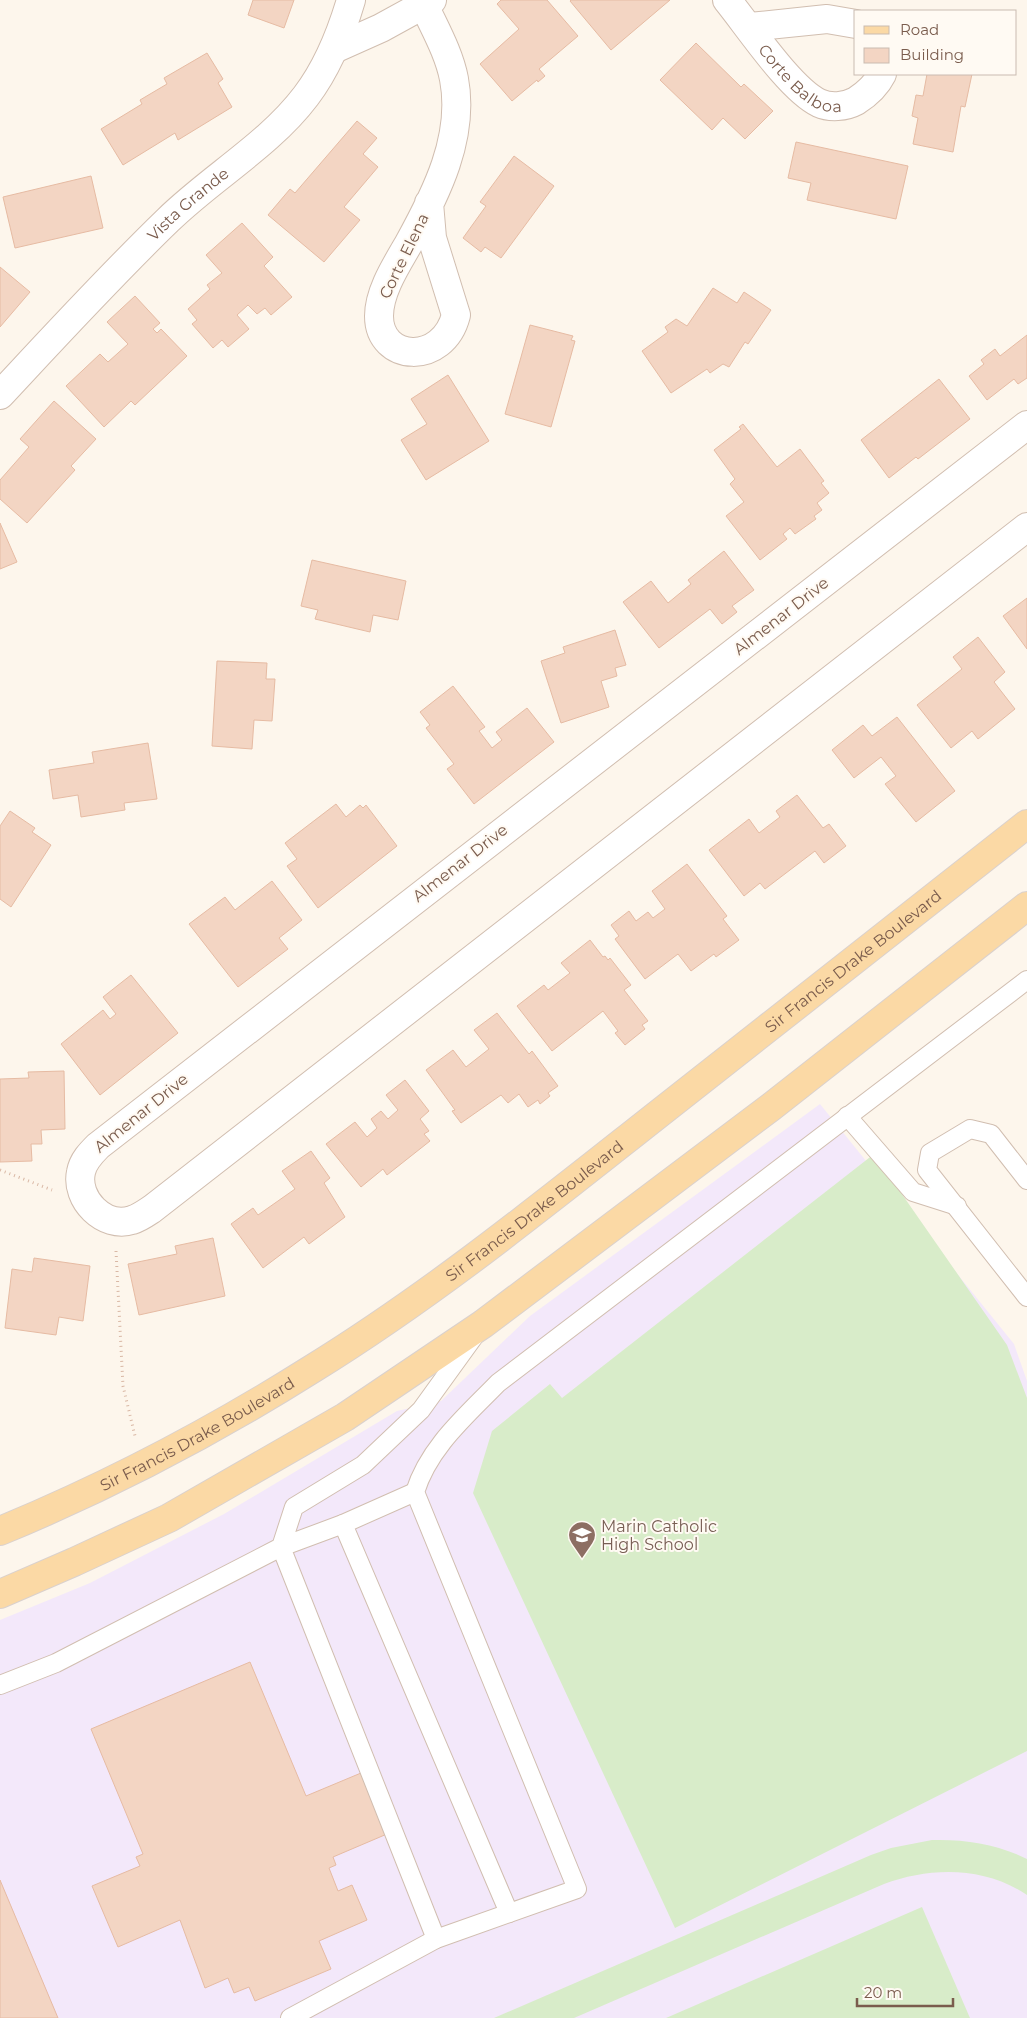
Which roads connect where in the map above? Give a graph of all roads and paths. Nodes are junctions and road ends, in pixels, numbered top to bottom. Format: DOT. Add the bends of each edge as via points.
graph roads {
  1 [pos="351,0"];
  2 [pos="727,0"];
  3 [pos="428,3"];
  4 [pos="854,24"];
  5 [pos="750,27"];
  6 [pos="334,50"];
  7 [pos="881,75"];
  8 [pos="430,203"];
  9 [pos="0,395"];
  10 [pos="1027,425"];
  11 [pos="1027,527"];
  12 [pos="1027,824"];
  13 [pos="1027,906"];
  14 [pos="1027,980"];
  15 [pos="847,1116"];
  16 [pos="0,1170"];
  17 [pos="1027,1180"];
  18 [pos="84,1196"];
  19 [pos="957,1206"];
  20 [pos="120,1221"];
  21 [pos="1027,1297"];
  22 [pos="483,1324"];
  23 [pos="136,1440"];
  24 [pos="415,1492"];
  25 [pos="343,1524"];
  26 [pos="0,1531"];
  27 [pos="281,1547"];
  28 [pos="0,1594"];
  29 [pos="0,1686"];
  30 [pos="509,1913"];
  31 [pos="436,1938"];
  32 [pos="290,2018"];
  1 -- 6 [label="street, Vista Grande"];
  2 -- 5 [label="street, Corte Balboa"];
  3 -- 6 [label="street"];
  3 -- 8 [label="street, Corte Elena" via="449,62 456,96 448,155"];
  4 -- 5 [label="street, Corte Balboa" via="826,19"];
  5 -- 7 [label="street, Corte Balboa" via="793,82 819,103 837,106 854,102 874,87"];
  6 -- 9 [label="street, Vista Grande" via="307,95 289,116 169,219"];
  8 -- 8 [label="street, Corte Elena" via="384,292 380,312 381,328 386,336 410,353 439,344 456,315 432,238"];
  10 -- 18 [label="street, Almenar Drive" via="98,1146 84,1162 81,1173"];
  11 -- 20 [label="street" via="152,1209 130,1221"];
  12 -- 26 [label="main road, Sir Francis Drake Boulevard" via="502,1237 404,1308 314,1368 169,1452 51,1510"];
  13 -- 22 [label="main road" via="771,1108"];
  14 -- 15 [label="lane"];
  15 -- 19 [label="lane" via="913,1192"];
  15 -- 24 [label="lane" via="498,1383 442,1442 422,1472"];
  16 -- 18 [label="path" via="66,1195"];
  17 -- 19 [label="lane" via="991,1134 970,1129 930,1153 927,1170"];
  18 -- 20 [label="street" via="98,1214"];
  19 -- 21 [label="lane"];
  20 -- 23 [label="path" via="115,1240 123,1386"];
  22 -- 27 [label="lane" via="421,1410 363,1465 294,1507"];
  22 -- 28 [label="main road" via="345,1417 257,1469 169,1518"];
  24 -- 25 [label="lane"];
  24 -- 30 [label="lane" via="578,1889"];
  25 -- 27 [label="lane"];
  25 -- 30 [label="lane"];
  27 -- 29 [label="lane" via="56,1663"];
  27 -- 31 [label="lane"];
  30 -- 31 [label="lane"];
  31 -- 32 [label="lane"];
}
